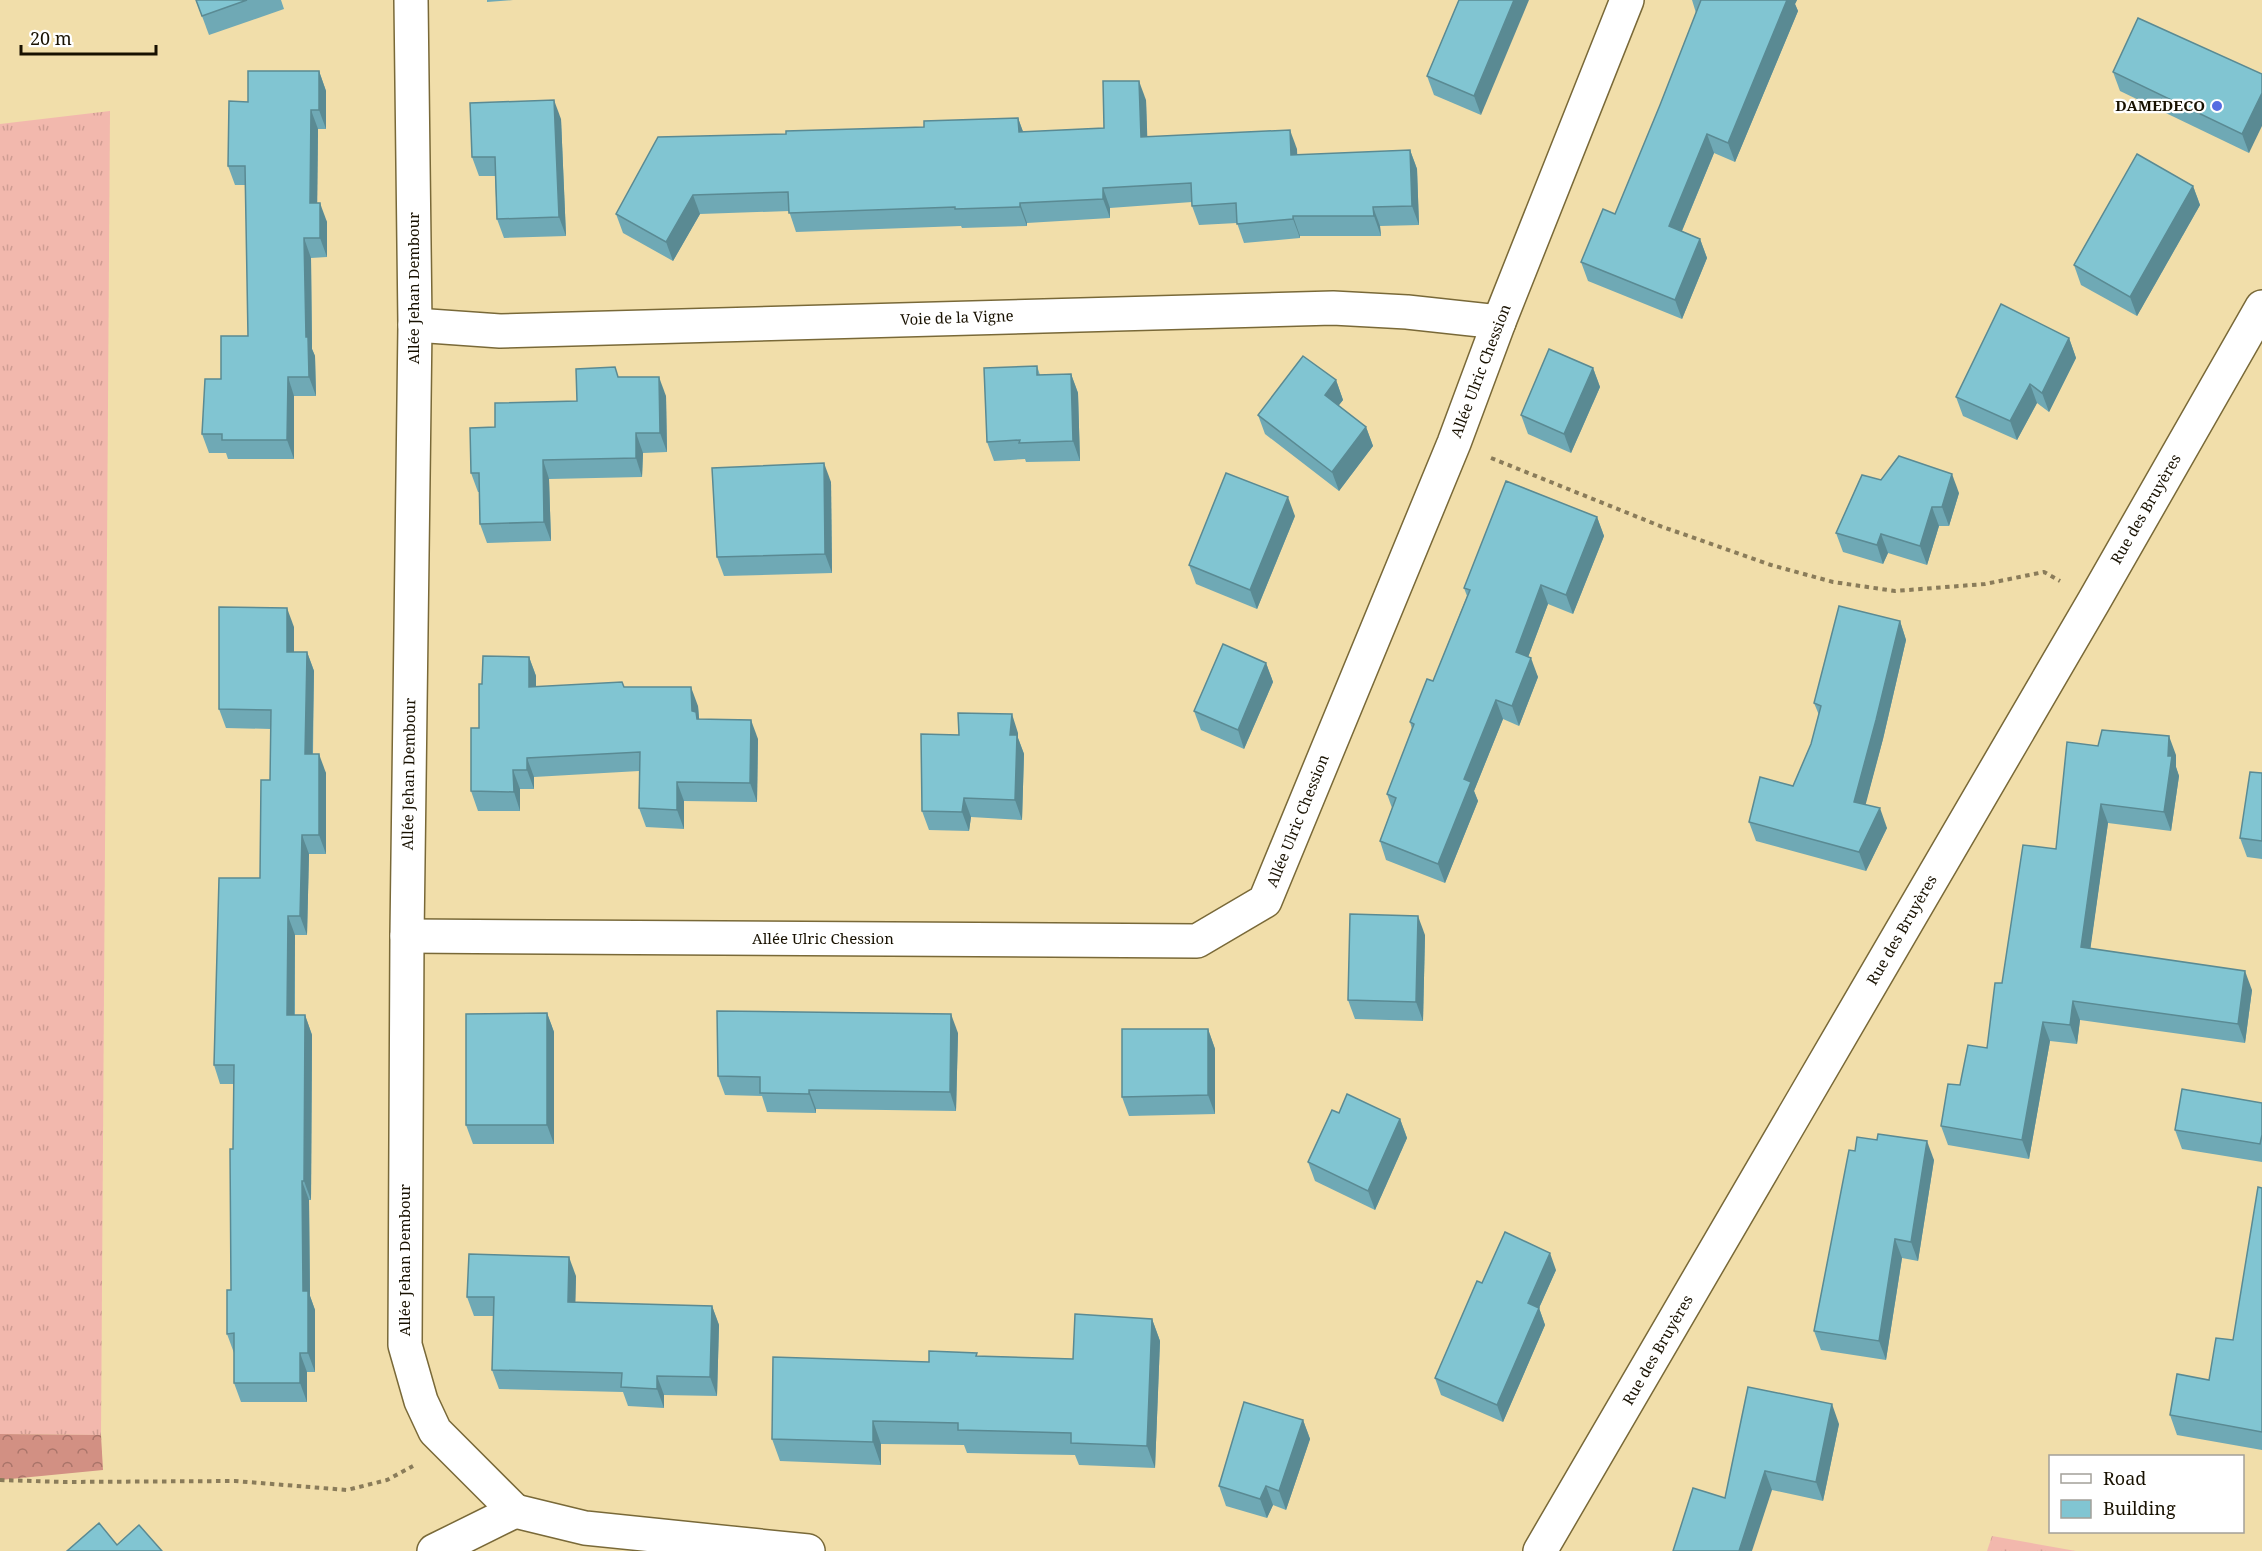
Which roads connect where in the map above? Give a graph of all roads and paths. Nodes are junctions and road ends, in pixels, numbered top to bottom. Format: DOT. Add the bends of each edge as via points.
graph roads {
  1 [pos="411,0"];
  2 [pos="1627,0"];
  3 [pos="2262,307"];
  4 [pos="1499,322"];
  5 [pos="414,325"];
  6 [pos="1454,442"];
  7 [pos="2094,601"];
  8 [pos="407,936"];
  9 [pos="450,1445"];
  10 [pos="0,1480"];
  11 [pos="515,1511"];
  12 [pos="434,1551"];
  13 [pos="808,1551"];
  14 [pos="1540,1551"];
  1 -- 5 [label="street, Allée Jehan Dembour"];
  2 -- 4 [label="street, Allée Ulric Chession"];
  3 -- 7 [label="street, Rue des Bruyères"];
  4 -- 5 [label="street, Voie de la Vigne" via="1333,308 500,331"];
  4 -- 6 [label="street, Allée Ulric Chession"];
  5 -- 8 [label="street, Allée Jehan Dembour"];
  6 -- 7 [label="path" via="1660,526 1833,582 1895,591 1985,584 2044,572"];
  6 -- 8 [label="street, Allée Ulric Chession" via="1265,902 1197,941"];
  7 -- 14 [label="street, Rue des Bruyères"];
  8 -- 9 [label="street, Allée Jehan Dembour" via="405,1345 421,1401 435,1431"];
  9 -- 10 [label="path" via="387,1480 347,1490 235,1481"];
  9 -- 11 [label="street, Allée Jehan Dembour"];
  11 -- 12 [label="street"];
  11 -- 13 [label="street" via="585,1528"];
}
